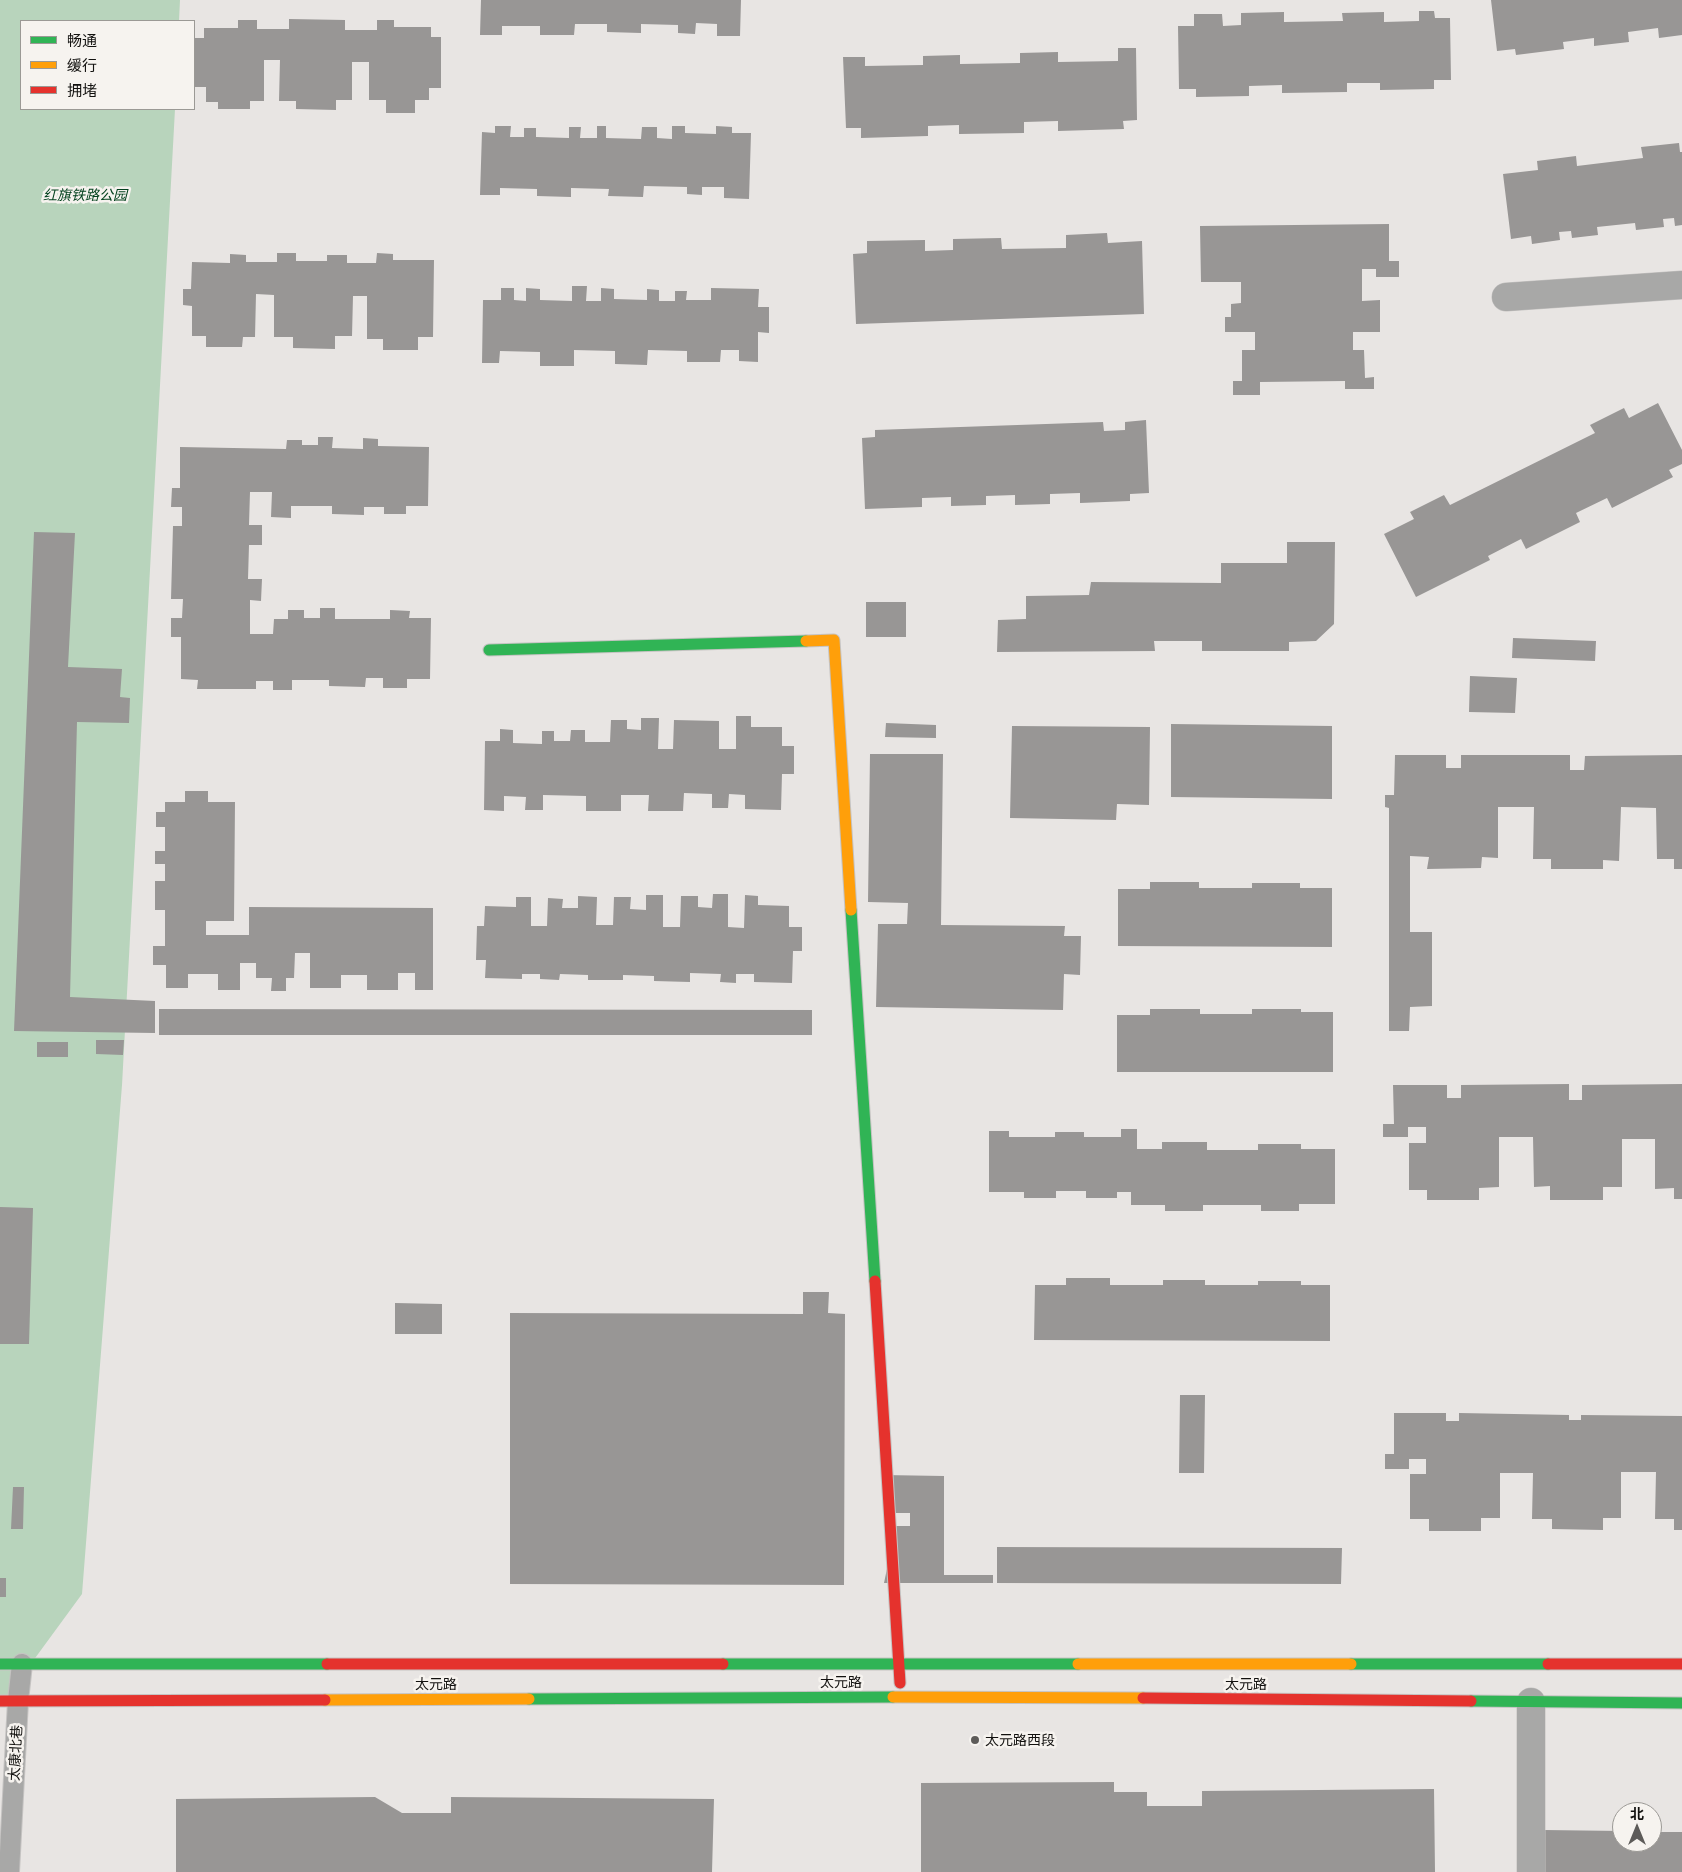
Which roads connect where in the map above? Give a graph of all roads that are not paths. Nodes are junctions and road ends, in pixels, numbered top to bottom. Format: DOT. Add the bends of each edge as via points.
graph roads {
  1 [pos="1682,285"];
  2 [pos="1506,297"];
  3 [pos="489,650"];
  4 [pos="0,1664"];
  5 [pos="22,1664"];
  6 [pos="899,1664"];
  7 [pos="1682,1664"];
  8 [pos="901,1697"];
  9 [pos="9,1701"];
  10 [pos="1531,1702"];
  11 [pos="1682,1703"];
  12 [pos="9,1872"];
  13 [pos="1531,1872"];
  1 -- 2 [label="street"];
  3 -- 6 [label="main road" via="834,640"];
  4 -- 5 [label="main road, 太元路"];
  5 -- 6 [label="main road, 太元路"];
  5 -- 9 [label="lane, 太康北巷"];
  6 -- 7 [label="main road, 太元路"];
  6 -- 8 [label="main road"];
  8 -- 9 [label="main road, 太元路"];
  8 -- 10 [label="main road, 太元路"];
  9 -- 12 [label="lane, 太康北巷"];
  10 -- 11 [label="main road, 太元路"];
  10 -- 13 [label="street"];
}
